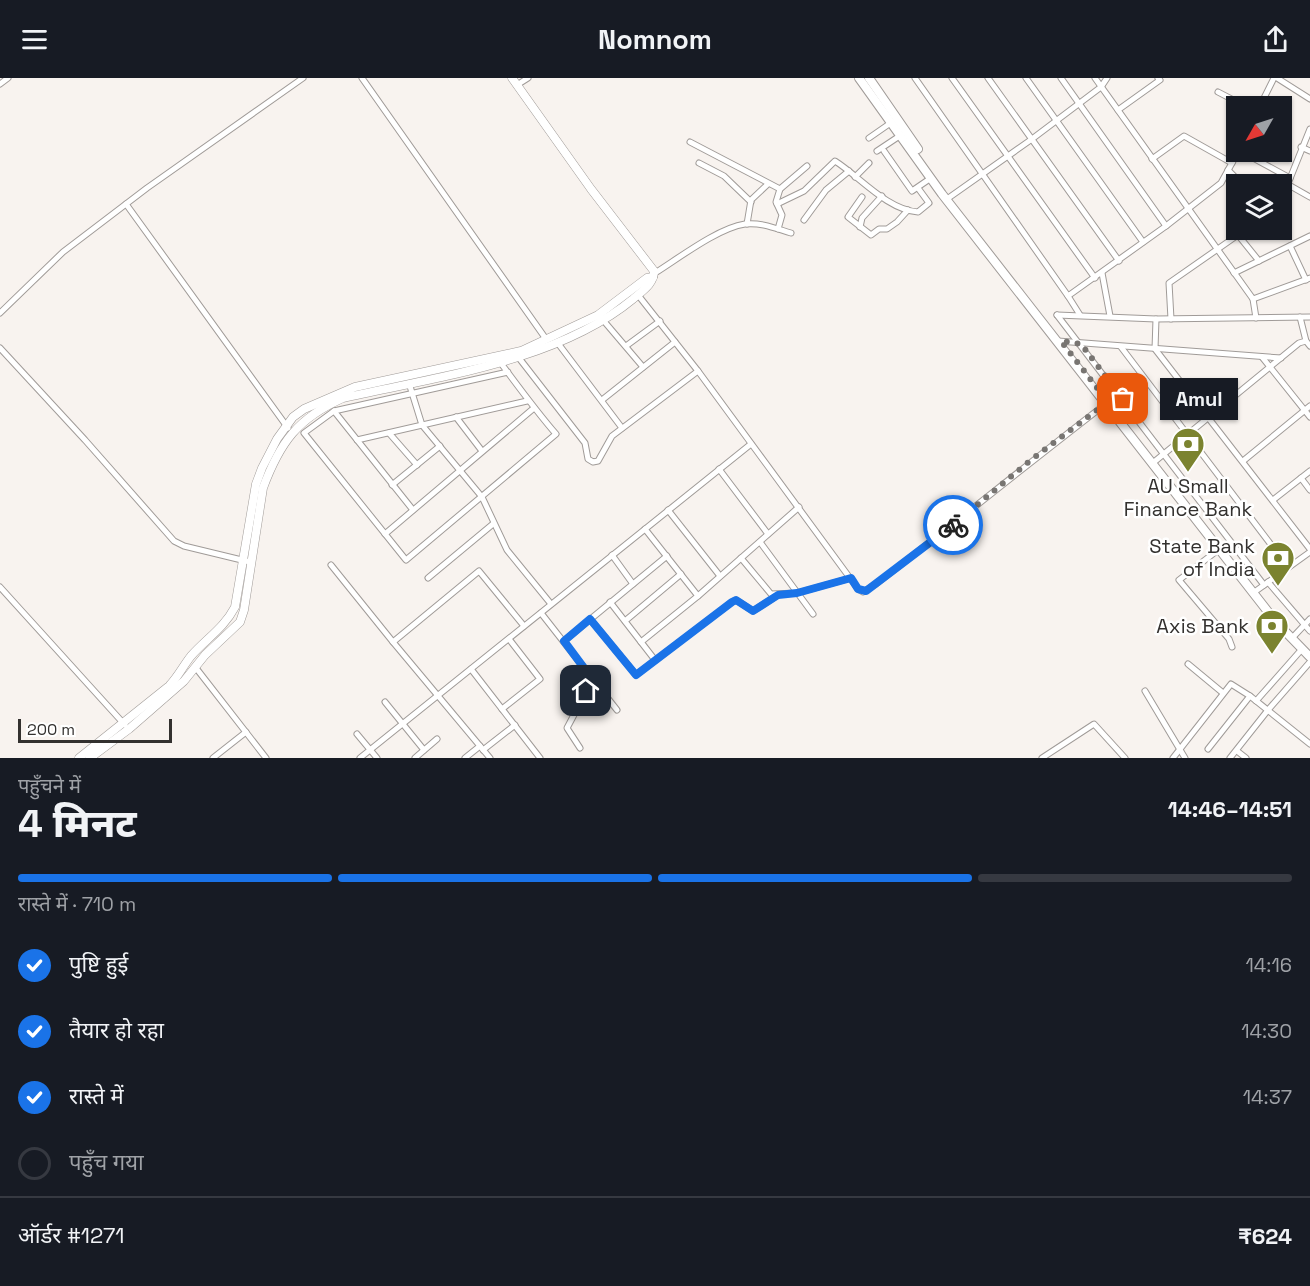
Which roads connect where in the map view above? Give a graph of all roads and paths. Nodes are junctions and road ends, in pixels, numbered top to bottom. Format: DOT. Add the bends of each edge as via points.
graph roads {
  1 [pos="8,78"];
  2 [pos="303,78"];
  3 [pos="362,78"];
  4 [pos="528,78"];
  5 [pos="860,78"];
  6 [pos="869,78"];
  7 [pos="915,78"];
  8 [pos="952,78"];
  9 [pos="988,78"];
  10 [pos="1026,78"];
  11 [pos="1061,78"];
  12 [pos="1095,78"];
  13 [pos="1107,78"];
  14 [pos="1158,78"];
  15 [pos="1276,78"];
  16 [pos="515,81"];
  17 [pos="0,84"];
  18 [pos="1101,87"];
  19 [pos="1218,92"];
  20 [pos="1226,96"];
  21 [pos="1266,96"];
  22 [pos="1310,99"];
  23 [pos="1079,104"];
  24 [pos="1118,110"];
  25 [pos="1057,120"];
  26 [pos="892,122"];
  27 [pos="1310,129"];
  28 [pos="901,135"];
  29 [pos="869,138"];
  30 [pos="1032,139"];
  31 [pos="690,142"];
  32 [pos="1301,147"];
  33 [pos="877,151"];
  34 [pos="1310,151"];
  35 [pos="884,152"];
  36 [pos="1008,156"];
  37 [pos="1152,159"];
  38 [pos="1257,162"];
  39 [pos="699,163"];
  40 [pos="869,163"];
  41 [pos="1232,163"];
  42 [pos="807,166"];
  43 [pos="1228,170"];
  44 [pos="849,171"];
  45 [pos="982,174"];
  46 [pos="1232,174"];
  47 [pos="1277,174"];
  48 [pos="1291,174"];
  49 [pos="855,177"];
  50 [pos="931,178"];
  51 [pos="1292,183"];
  52 [pos="768,184"];
  53 [pos="918,188"];
  54 [pos="780,189"];
  55 [pos="882,196"];
  56 [pos="1310,196"];
  57 [pos="862,197"];
  58 [pos="948,198"];
  59 [pos="751,202"];
  60 [pos="126,204"];
  61 [pos="777,204"];
  62 [pos="1188,209"];
  63 [pos="908,210"];
  64 [pos="804,220"];
  65 [pos="747,224"];
  66 [pos="1166,226"];
  67 [pos="860,227"];
  68 [pos="778,229"];
  69 [pos="791,233"];
  70 [pos="1310,236"];
  71 [pos="1230,240"];
  72 [pos="1242,240"];
  73 [pos="1143,242"];
  74 [pos="1290,246"];
  75 [pos="1217,249"];
  76 [pos="1119,261"];
  77 [pos="1259,261"];
  78 [pos="1102,273"];
  79 [pos="1234,273"];
  80 [pos="654,275"];
  81 [pos="1095,278"];
  82 [pos="1308,279"];
  83 [pos="638,295"];
  84 [pos="1068,296"];
  85 [pos="1253,299"];
  86 [pos="0,313"];
  87 [pos="1080,315"];
  88 [pos="1110,316"];
  89 [pos="1310,317"];
  90 [pos="1256,318"];
  91 [pos="1300,318"];
  92 [pos="1156,319"];
  93 [pos="1172,319"];
  94 [pos="603,320"];
  95 [pos="660,321"];
  96 [pos="546,339"];
  97 [pos="1058,341"];
  98 [pos="557,342"];
  99 [pos="675,342"];
  100 [pos="1081,344"];
  101 [pos="1308,344"];
  102 [pos="626,346"];
  103 [pos="1121,347"];
  104 [pos="0,348"];
  105 [pos="1155,349"];
  106 [pos="1262,357"];
  107 [pos="519,358"];
  108 [pos="1281,358"];
  109 [pos="500,362"];
  110 [pos="643,367"];
  111 [pos="1270,367"];
  112 [pos="698,371"];
  113 [pos="508,372"];
  114 [pos="409,383"];
  115 [pos="412,394"];
  116 [pos="602,400"];
  117 [pos="527,401"];
  118 [pos="1107,403"];
  119 [pos="1310,406"];
  120 [pos="534,408"];
  121 [pos="1304,410"];
  122 [pos="334,411"];
  123 [pos="1209,416"];
  124 [pos="456,417"];
  125 [pos="1310,417"];
  126 [pos="422,425"];
  127 [pos="286,426"];
  128 [pos="622,428"];
  129 [pos="389,433"];
  130 [pos="292,434"];
  131 [pos="1187,434"];
  132 [pos="357,440"];
  133 [pos="751,444"];
  134 [pos="440,446"];
  135 [pos="482,452"];
  136 [pos="1165,454"];
  137 [pos="1243,461"];
  138 [pos="1154,462"];
  139 [pos="417,465"];
  140 [pos="719,470"];
  141 [pos="460,471"];
  142 [pos="1310,471"];
  143 [pos="1301,478"];
  144 [pos="392,485"];
  145 [pos="1310,490"];
  146 [pos="482,497"];
  147 [pos="1273,500"];
  148 [pos="799,507"];
  149 [pos="413,510"];
  150 [pos="668,510"];
  151 [pos="493,524"];
  152 [pos="645,529"];
  153 [pos="385,534"];
  154 [pos="768,534"];
  155 [pos="760,542"];
  156 [pos="1218,550"];
  157 [pos="1310,550"];
  158 [pos="612,555"];
  159 [pos="667,556"];
  160 [pos="741,558"];
  161 [pos="246,561"];
  162 [pos="331,565"];
  163 [pos="1288,567"];
  164 [pos="681,574"];
  165 [pos="720,576"];
  166 [pos="428,578"];
  167 [pos="851,578"];
  168 [pos="633,584"];
  169 [pos="1266,584"];
  170 [pos="0,587"];
  171 [pos="1254,592"];
  172 [pos="797,593"];
  173 [pos="778,595"];
  174 [pos="698,596"];
  175 [pos="610,602"];
  176 [pos="551,604"];
  177 [pos="541,613"];
  178 [pos="813,614"];
  179 [pos="590,619"];
  180 [pos="1310,619"];
  181 [pos="625,621"];
  182 [pos="524,626"];
  183 [pos="1304,626"];
  184 [pos="1310,631"];
  185 [pos="1294,636"];
  186 [pos="509,639"];
  187 [pos="564,641"];
  188 [pos="393,642"];
  189 [pos="641,642"];
  190 [pos="1232,647"];
  191 [pos="1308,655"];
  192 [pos="655,660"];
  193 [pos="1188,664"];
  194 [pos="196,668"];
  195 [pos="471,669"];
  196 [pos="593,680"];
  197 [pos="1145,691"];
  198 [pos="1222,693"];
  199 [pos="438,696"];
  200 [pos="1250,696"];
  201 [pos="1256,701"];
  202 [pos="386,702"];
  203 [pos="502,709"];
  204 [pos="617,710"];
  205 [pos="1268,710"];
  206 [pos="403,723"];
  207 [pos="515,725"];
  208 [pos="126,726"];
  209 [pos="246,732"];
  210 [pos="357,734"];
  211 [pos="437,739"];
  212 [pos="1310,744"];
  213 [pos="482,748"];
  214 [pos="580,748"];
  215 [pos="1208,748"];
  216 [pos="1179,749"];
  217 [pos="370,750"];
  218 [pos="424,750"];
  219 [pos="1237,751"];
  220 [pos="1123,755"];
  221 [pos="79,758"];
  222 [pos="90,758"];
  223 [pos="213,758"];
  224 [pos="267,758"];
  225 [pos="360,758"];
  226 [pos="377,758"];
  227 [pos="415,758"];
  228 [pos="465,758"];
  229 [pos="490,758"];
  230 [pos="540,758"];
  231 [pos="1042,758"];
  232 [pos="1114,758"];
  233 [pos="1173,758"];
  234 [pos="1185,758"];
  235 [pos="1230,758"];
  236 [pos="1246,758"];
  1 -- 17 [label="street"];
  2 -- 60 [label="street"];
  3 -- 96 [label="street"];
  4 -- 16 [label="street"];
  5 -- 26 [label="main road"];
  6 -- 58 [label="main road"];
  7 -- 45 [label="street"];
  8 -- 36 [label="street"];
  9 -- 30 [label="street"];
  10 -- 25 [label="street"];
  11 -- 23 [label="street"];
  12 -- 18 [label="street"];
  13 -- 18 [label="street"];
  14 -- 24 [label="street"];
  15 -- 21 [label="street"];
  15 -- 22 [label="street"];
  16 -- 80 [label="street"];
  18 -- 23 [label="street"];
  18 -- 24 [label="street"];
  19 -- 20 [label="street"];
  23 -- 25 [label="street"];
  23 -- 66 [label="street"];
  24 -- 37 [label="street"];
  25 -- 30 [label="street"];
  25 -- 73 [label="street"];
  26 -- 28 [label="main road"];
  26 -- 29 [label="street"];
  27 -- 32 [label="street"];
  28 -- 33 [label="street"];
  28 -- 50 [label="main road"];
  30 -- 36 [label="street"];
  30 -- 76 [label="street"];
  31 -- 52 [label="street"];
  32 -- 34 [label="street"];
  32 -- 48 [label="street"];
  35 -- 53 [label="street" via="912,191"];
  36 -- 45 [label="street"];
  36 -- 81 [label="street"];
  37 -- 41 [label="street" via="1184,136"];
  37 -- 62 [label="street"];
  38 -- 47 [label="street"];
  39 -- 59 [label="street" via="724,176"];
  40 -- 49 [label="street"];
  41 -- 43 [label="street"];
  42 -- 54 [label="street"];
  43 -- 46 [label="street"];
  43 -- 62 [label="street" via="1221,183"];
  44 -- 49 [label="street"];
  44 -- 61 [label="street" via="835,160 804,191"];
  44 -- 64 [label="street" via="826,190"];
  45 -- 58 [label="street"];
  45 -- 84 [label="street"];
  49 -- 55 [label="street"];
  50 -- 53 [label="street"];
  50 -- 58 [label="main road"];
  51 -- 56 [label="street"];
  52 -- 54 [label="street"];
  52 -- 59 [label="street"];
  53 -- 63 [label="street" via="930,202 918,212"];
  54 -- 61 [label="street"];
  55 -- 63 [label="street"];
  55 -- 67 [label="street" via="862,218"];
  57 -- 67 [label="street" via="848,217"];
  58 -- 97 [label="main road"];
  59 -- 65 [label="street"];
  60 -- 86 [label="street" via="63,252"];
  60 -- 127 [label="street"];
  61 -- 68 [label="street" via="782,215"];
  62 -- 66 [label="street"];
  62 -- 75 [label="street"];
  63 -- 67 [label="street" via="892,226 872,235"];
  65 -- 68 [label="street"];
  65 -- 80 [label="street" via="729,229"];
  66 -- 73 [label="street"];
  68 -- 69 [label="street"];
  70 -- 74 [label="street"];
  71 -- 75 [label="street"];
  72 -- 77 [label="street"];
  73 -- 76 [label="street"];
  74 -- 77 [label="street"];
  74 -- 82 [label="street"];
  75 -- 79 [label="street"];
  75 -- 93 [label="street" via="1169,283"];
  76 -- 78 [label="street"];
  77 -- 79 [label="street"];
  78 -- 81 [label="street"];
  78 -- 88 [label="street"];
  79 -- 85 [label="street"];
  80 -- 83 [label="street"];
  80 -- 96 [label="street" via="598,315"];
  81 -- 84 [label="street"];
  82 -- 85 [label="street"];
  83 -- 94 [label="street"];
  83 -- 95 [label="street"];
  84 -- 87 [label="street"];
  85 -- 90 [label="street"];
  87 -- 88 [label="street"];
  87 -- 100 [label="street" via="1058,315"];
  88 -- 92 [label="street"];
  89 -- 91 [label="street"];
  90 -- 91 [label="street"];
  90 -- 93 [label="street"];
  91 -- 101 [label="street"];
  92 -- 93 [label="street"];
  92 -- 105 [label="street"];
  94 -- 98 [label="street"];
  94 -- 102 [label="street"];
  95 -- 99 [label="street"];
  95 -- 102 [label="street"];
  96 -- 127 [label="street" via="513,353 355,387 304,409"];
  97 -- 100 [label="street"];
  97 -- 118 [label="main road"];
  98 -- 107 [label="street"];
  98 -- 116 [label="street"];
  99 -- 110 [label="street"];
  99 -- 112 [label="street"];
  100 -- 103 [label="street"];
  100 -- 136 [label="street"];
  101 -- 108 [label="street" via="1299,343"];
  102 -- 110 [label="street"];
  103 -- 105 [label="street"];
  103 -- 131 [label="street"];
  104 -- 161 [label="street" via="174,541"];
  105 -- 106 [label="street"];
  105 -- 123 [label="street"];
  106 -- 108 [label="street"];
  106 -- 111 [label="street"];
  107 -- 109 [label="street"];
  107 -- 128 [label="street" via="585,443 590,461 598,461 612,436"];
  108 -- 111 [label="street"];
  109 -- 113 [label="street"];
  109 -- 114 [label="street"];
  110 -- 116 [label="street"];
  111 -- 121 [label="street"];
  111 -- 123 [label="street"];
  112 -- 128 [label="street"];
  112 -- 133 [label="street"];
  113 -- 115 [label="street"];
  113 -- 117 [label="street"];
  114 -- 115 [label="street"];
  114 -- 130 [label="street" via="343,398 311,415"];
  115 -- 122 [label="street"];
  115 -- 126 [label="street"];
  116 -- 128 [label="street"];
  117 -- 120 [label="street"];
  117 -- 124 [label="street"];
  118 -- 138 [label="main road"];
  118 -- 156 [label="main road"];
  118 -- 167 [label="street" via="871,587 858,589"];
  119 -- 121 [label="street"];
  120 -- 135 [label="street"];
  120 -- 146 [label="street" via="556,434"];
  121 -- 125 [label="street"];
  121 -- 137 [label="street"];
  122 -- 132 [label="street"];
  122 -- 153 [label="street" via="304,433"];
  123 -- 131 [label="street"];
  123 -- 137 [label="street"];
  124 -- 126 [label="street"];
  124 -- 135 [label="street"];
  126 -- 129 [label="street"];
  126 -- 134 [label="street"];
  127 -- 130 [label="street"];
  127 -- 161 [label="street" via="256,484"];
  129 -- 132 [label="street"];
  129 -- 139 [label="street"];
  130 -- 161 [label="street" via="284,442 263,488"];
  131 -- 136 [label="street"];
  131 -- 163 [label="street"];
  132 -- 144 [label="street"];
  133 -- 140 [label="street"];
  133 -- 148 [label="street"];
  134 -- 139 [label="street"];
  134 -- 141 [label="street"];
  135 -- 141 [label="street"];
  136 -- 138 [label="street"];
  136 -- 169 [label="street"];
  137 -- 147 [label="street"];
  138 -- 171 [label="main road"];
  139 -- 144 [label="street"];
  140 -- 150 [label="street"];
  140 -- 154 [label="street"];
  141 -- 146 [label="street"];
  141 -- 149 [label="street"];
  142 -- 143 [label="street"];
  143 -- 145 [label="street"];
  143 -- 147 [label="street"];
  144 -- 149 [label="street"];
  146 -- 151 [label="street"];
  146 -- 153 [label="street" via="406,560"];
  147 -- 157 [label="street"];
  148 -- 154 [label="street"];
  148 -- 167 [label="street"];
  149 -- 153 [label="street"];
  150 -- 152 [label="street"];
  150 -- 165 [label="street"];
  151 -- 166 [label="street"];
  151 -- 176 [label="street" via="507,550"];
  152 -- 158 [label="street"];
  152 -- 159 [label="street"];
  154 -- 155 [label="street"];
  155 -- 160 [label="street"];
  155 -- 172 [label="street"];
  156 -- 171 [label="main road"];
  156 -- 190 [label="street" via="1179,580"];
  157 -- 163 [label="street"];
  158 -- 168 [label="street"];
  158 -- 176 [label="street"];
  159 -- 164 [label="street"];
  159 -- 168 [label="street"];
  160 -- 165 [label="street"];
  160 -- 173 [label="street" via="762,586"];
  161 -- 194 [label="street" via="240,622"];
  161 -- 208 [label="street" via="229,618 193,654 176,678"];
  162 -- 188 [label="street"];
  163 -- 169 [label="street"];
  164 -- 174 [label="street"];
  164 -- 181 [label="street"];
  165 -- 174 [label="street"];
  167 -- 172 [label="street"];
  168 -- 175 [label="street"];
  169 -- 171 [label="street"];
  169 -- 183 [label="street"];
  170 -- 208 [label="street"];
  171 -- 185 [label="main road"];
  171 -- 191 [label="main road"];
  172 -- 173 [label="street"];
  172 -- 178 [label="street"];
  173 -- 192 [label="street" via="753,611 736,600 732,602"];
  174 -- 189 [label="street"];
  175 -- 179 [label="street"];
  175 -- 181 [label="street"];
  176 -- 177 [label="street"];
  177 -- 182 [label="street"];
  177 -- 187 [label="street"];
  179 -- 187 [label="street"];
  179 -- 192 [label="street" via="636,675"];
  180 -- 183 [label="street"];
  181 -- 189 [label="street"];
  182 -- 186 [label="street"];
  182 -- 188 [label="street" via="479,571"];
  183 -- 184 [label="street"];
  183 -- 185 [label="street"];
  185 -- 191 [label="main road"];
  186 -- 195 [label="street"];
  186 -- 203 [label="street" via="540,679"];
  187 -- 196 [label="street"];
  188 -- 199 [label="street"];
  189 -- 192 [label="street"];
  191 -- 201 [label="street"];
  191 -- 205 [label="street"];
  193 -- 198 [label="street"];
  194 -- 208 [label="street"];
  194 -- 209 [label="street"];
  195 -- 199 [label="street"];
  195 -- 203 [label="street"];
  196 -- 204 [label="street"];
  196 -- 214 [label="street" via="567,728"];
  197 -- 216 [label="street"];
  198 -- 200 [label="street" via="1234,684"];
  198 -- 216 [label="street"];
  199 -- 206 [label="street"];
  199 -- 213 [label="street"];
  200 -- 201 [label="street"];
  200 -- 215 [label="street"];
  201 -- 205 [label="street"];
  202 -- 206 [label="street"];
  203 -- 207 [label="street"];
  205 -- 212 [label="street"];
  205 -- 219 [label="street"];
  206 -- 217 [label="street"];
  206 -- 218 [label="street"];
  207 -- 213 [label="street"];
  207 -- 230 [label="street"];
  208 -- 221 [label="street"];
  208 -- 222 [label="street"];
  209 -- 223 [label="street"];
  209 -- 224 [label="street"];
  210 -- 217 [label="street"];
  211 -- 218 [label="street"];
  213 -- 228 [label="street"];
  213 -- 229 [label="street"];
  216 -- 233 [label="street"];
  216 -- 234 [label="street"];
  217 -- 225 [label="street"];
  217 -- 226 [label="street"];
  218 -- 227 [label="street"];
  219 -- 235 [label="street"];
  219 -- 236 [label="street"];
  220 -- 231 [label="street" via="1094,724"];
  220 -- 232 [label="street"];
}
